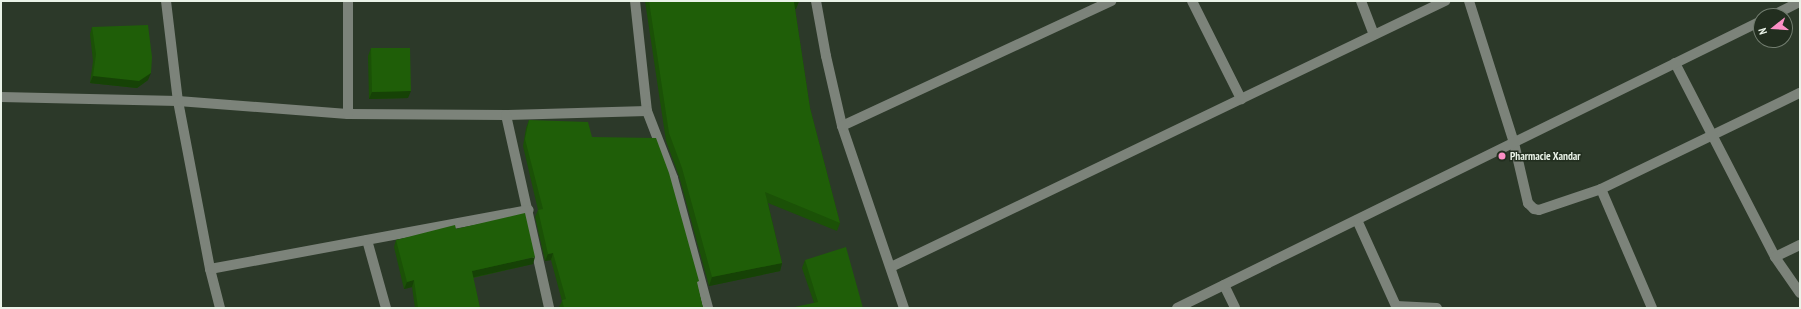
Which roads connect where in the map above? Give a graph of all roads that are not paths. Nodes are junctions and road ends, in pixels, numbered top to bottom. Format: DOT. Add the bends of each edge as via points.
graph roads {
  1 [pos="166,1"];
  2 [pos="348,1"];
  3 [pos="635,1"];
  4 [pos="816,1"];
  5 [pos="1111,1"];
  6 [pos="1192,1"];
  7 [pos="1361,1"];
  8 [pos="1445,1"];
  9 [pos="1469,1"];
  10 [pos="1800,2"];
  11 [pos="1786,5"];
  12 [pos="1753,25"];
  13 [pos="1374,35"];
  14 [pos="1676,63"];
  15 [pos="1800,93"];
  16 [pos="1,98"];
  17 [pos="1241,98"];
  18 [pos="178,101"];
  19 [pos="646,111"];
  20 [pos="348,114"];
  21 [pos="506,115"];
  22 [pos="842,126"];
  23 [pos="1713,136"];
  24 [pos="1514,143"];
  25 [pos="1601,189"];
  26 [pos="529,210"];
  27 [pos="1357,220"];
  28 [pos="367,240"];
  29 [pos="1800,245"];
  30 [pos="1775,257"];
  31 [pos="891,268"];
  32 [pos="210,270"];
  33 [pos="1224,285"];
  34 [pos="1800,293"];
  35 [pos="220,308"];
  36 [pos="386,308"];
  37 [pos="549,308"];
  38 [pos="708,308"];
  39 [pos="904,308"];
  40 [pos="1177,308"];
  41 [pos="1235,308"];
  42 [pos="1437,308"];
  43 [pos="1652,308"];
  1 -- 18 [label="street"];
  2 -- 20 [label="street"];
  3 -- 19 [label="street"];
  4 -- 22 [label="street"];
  5 -- 22 [label="street"];
  6 -- 17 [label="street"];
  7 -- 13 [label="street"];
  8 -- 13 [label="street"];
  9 -- 24 [label="street"];
  10 -- 11 [label="street"];
  12 -- 14 [label="street"];
  13 -- 17 [label="street"];
  14 -- 23 [label="street"];
  14 -- 24 [label="street"];
  15 -- 23 [label="street"];
  16 -- 18 [label="street"];
  17 -- 31 [label="street"];
  18 -- 20 [label="street"];
  18 -- 32 [label="street"];
  19 -- 21 [label="street"];
  19 -- 38 [label="street" via="673,178"];
  20 -- 21 [label="street"];
  21 -- 26 [label="street"];
  22 -- 31 [label="street"];
  23 -- 25 [label="street"];
  23 -- 30 [label="street"];
  24 -- 25 [label="street" via="1528,203 1534,209 1539,210"];
  24 -- 27 [label="street"];
  25 -- 43 [label="street"];
  26 -- 28 [label="street"];
  26 -- 37 [label="street"];
  27 -- 33 [label="street"];
  27 -- 42 [label="street" via="1396,306"];
  28 -- 32 [label="street"];
  28 -- 36 [label="street"];
  29 -- 30 [label="street"];
  30 -- 34 [label="street"];
  31 -- 39 [label="street"];
  32 -- 35 [label="street"];
  33 -- 40 [label="street"];
  33 -- 41 [label="street"];
}
